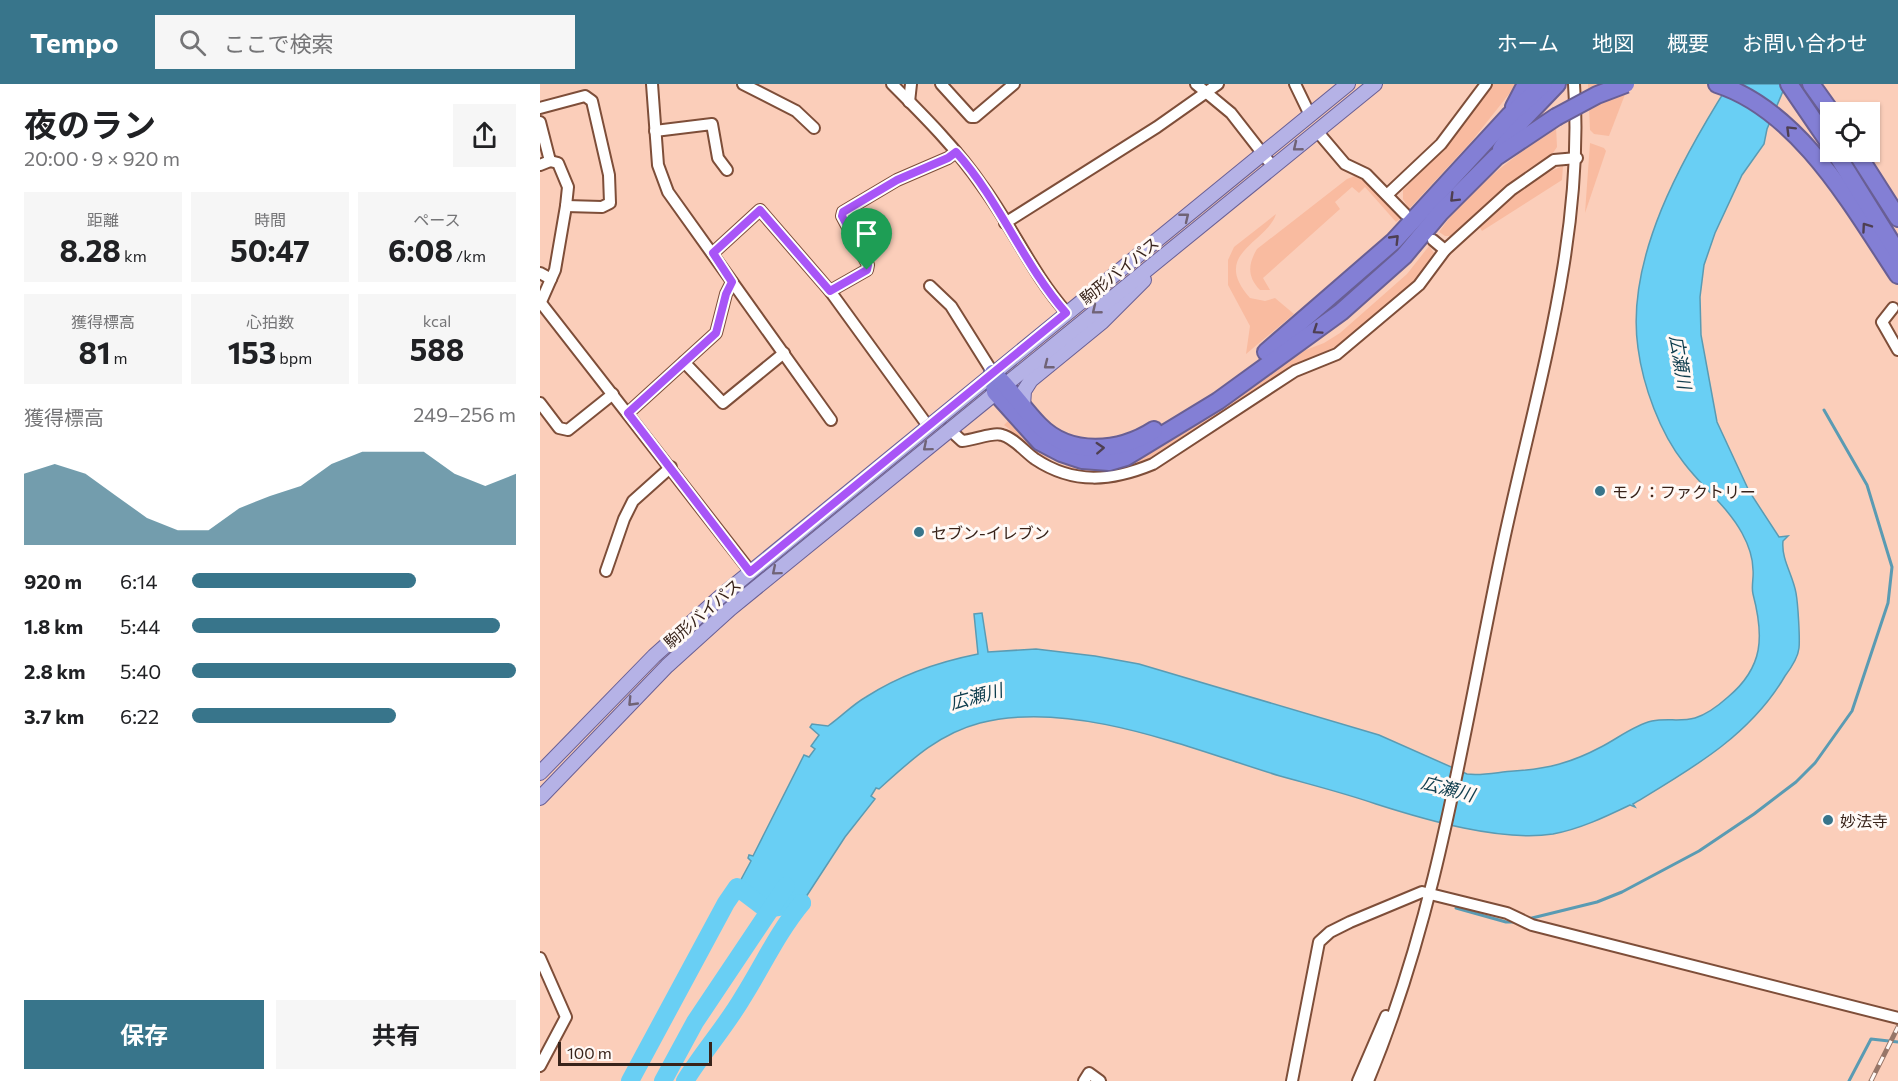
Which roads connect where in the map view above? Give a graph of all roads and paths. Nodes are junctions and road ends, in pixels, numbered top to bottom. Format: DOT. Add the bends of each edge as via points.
graph roads {
  1 [pos="652,84"];
  2 [pos="743,84"];
  3 [pos="892,84"];
  4 [pos="911,84"];
  5 [pos="941,84"];
  6 [pos="1014,84"];
  7 [pos="1196,84"];
  8 [pos="1218,84"];
  9 [pos="1295,84"];
  10 [pos="1348,84"];
  11 [pos="1375,84"];
  12 [pos="1486,84"];
  13 [pos="1526,84"];
  14 [pos="1552,84"];
  15 [pos="1574,84"];
  16 [pos="1626,84"];
  17 [pos="1717,84"];
  18 [pos="1789,84"];
  19 [pos="1811,84"];
  20 [pos="1207,94"];
  21 [pos="909,102"];
  22 [pos="1823,102"];
  23 [pos="540,108"];
  24 [pos="1310,115"];
  25 [pos="1509,116"];
  26 [pos="540,122"];
  27 [pos="814,128"];
  28 [pos="1820,129"];
  29 [pos="656,131"];
  30 [pos="1317,131"];
  31 [pos="956,152"];
  32 [pos="1263,154"];
  33 [pos="1496,157"];
  34 [pos="1577,158"];
  35 [pos="1842,162"];
  36 [pos="1862,162"];
  37 [pos="545,163"];
  38 [pos="1273,167"];
  39 [pos="727,170"];
  40 [pos="1388,194"];
  41 [pos="566,206"];
  42 [pos="1405,214"];
  43 [pos="1898,218"];
  44 [pos="1005,223"];
  45 [pos="1433,240"];
  46 [pos="1445,250"];
  47 [pos="713,253"];
  48 [pos="1166,253"];
  49 [pos="1898,253"];
  50 [pos="540,273"];
  51 [pos="1898,275"];
  52 [pos="551,279"];
  53 [pos="732,282"];
  54 [pos="930,286"];
  55 [pos="830,291"];
  56 [pos="540,303"];
  57 [pos="1893,308"];
  58 [pos="1066,313"];
  59 [pos="1898,350"];
  60 [pos="784,353"];
  61 [pos="684,362"];
  62 [pos="998,383"];
  63 [pos="613,394"];
  64 [pos="540,403"];
  65 [pos="1023,406"];
  66 [pos="628,413"];
  67 [pos="831,420"];
  68 [pos="928,426"];
  69 [pos="949,429"];
  70 [pos="1061,453"];
  71 [pos="670,467"];
  72 [pos="1054,470"];
  73 [pos="606,571"];
  74 [pos="750,572"];
  75 [pos="540,773"];
  76 [pos="540,798"];
  77 [pos="1432,893"];
  78 [pos="540,958"];
  79 [pos="1403,981"];
  80 [pos="1898,1018"];
  81 [pos="540,1066"];
  82 [pos="1084,1081"];
  83 [pos="1100,1081"];
  84 [pos="1292,1081"];
  85 [pos="1358,1081"];
  86 [pos="1368,1081"];
  1 -- 29 [label="street"];
  2 -- 27 [label="street" via="796,111"];
  3 -- 21 [label="street"];
  4 -- 21 [label="street"];
  5 -- 6 [label="street" via="971,117"];
  7 -- 20 [label="street"];
  8 -- 20 [label="street"];
  9 -- 24 [label="street"];
  10 -- 24 [label="main road, 駒形バイパス"];
  11 -- 30 [label="main road, 駒形バイパス"];
  12 -- 40 [label="street" via="1441,144"];
  13 -- 25 [label="highway"];
  14 -- 25 [label="highway"];
  14 -- 33 [label="highway"];
  15 -- 34 [label="street"];
  16 -- 33 [label="highway, bridge" via="1556,117"];
  51 -- 17 [label="highway, one-way" via="1828,174 1780,120 1747,97"];
  18 -- 28 [label="highway"];
  19 -- 22 [label="highway"];
  20 -- 32 [label="street" via="1231,113"];
  20 -- 44 [label="street"];
  21 -- 31 [label="street"];
  23 -- 41 [label="street" via="585,96 592,101 609,175 610,203 602,207"];
  24 -- 32 [label="main road, 駒形バイパス"];
  65 -- 25 [label="highway, one-way" via="1049,434 1081,448 1116,446 1144,437 1265,353 1330,299 1394,241"];
  26 -- 37 [label="street"];
  29 -- 39 [label="street" via="712,124 717,158"];
  29 -- 47 [label="street" via="658,165 664,183"];
  30 -- 38 [label="main road, 駒形バイパス, one-way"];
  30 -- 40 [label="street" via="1345,164 1366,174"];
  31 -- 44 [label="street"];
  31 -- 55 [label="street" via="843,212 868,265 867,270"];
  32 -- 38 [label="street"];
  58 -- 32 [label="main road, 駒形バイパス, one-way"];
  33 -- 70 [label="highway, one-way" via="1404,256 1341,312 1218,400 1142,449 1116,461 1092,461"];
  34 -- 46 [label="street" via="1560,158 1542,168 1500,199"];
  34 -- 77 [label="street" via="1562,278"];
  35 -- 49 [label="highway"];
  36 -- 43 [label="highway"];
  37 -- 41 [label="street" via="558,163 566,183"];
  38 -- 48 [label="main road, 駒形バイパス"];
  40 -- 42 [label="street"];
  41 -- 52 [label="street"];
  44 -- 58 [label="street" via="1046,290"];
  45 -- 46 [label="street"];
  46 -- 72 [label="street" via="1419,285 1337,354 1295,371 1166,457 1131,473 1105,479"];
  47 -- 53 [label="street"];
  47 -- 55 [label="street" via="760,210"];
  48 -- 62 [label="main road, 駒形バイパス, one-way"];
  48 -- 65 [label="main road, one-way" via="1102,322 1030,380"];
  50 -- 52 [label="street"];
  52 -- 56 [label="street"];
  53 -- 60 [label="street"];
  53 -- 61 [label="street" via="716,333"];
  54 -- 62 [label="street" via="951,306"];
  55 -- 68 [label="street"];
  56 -- 63 [label="street"];
  57 -- 59 [label="street" via="1882,322"];
  58 -- 62 [label="main road, 駒形バイパス"];
  60 -- 61 [label="street" via="723,403"];
  60 -- 67 [label="street"];
  61 -- 66 [label="street"];
  62 -- 65 [label="highway"];
  62 -- 68 [label="main road, 駒形バイパス"];
  62 -- 69 [label="main road, 駒形バイパス"];
  62 -- 70 [label="highway" via="1031,434"];
  63 -- 64 [label="street" via="568,430 560,428"];
  63 -- 66 [label="street"];
  66 -- 71 [label="street"];
  68 -- 74 [label="main road, 駒形バイパス"];
  69 -- 72 [label="street" via="962,441 1003,435"];
  69 -- 76 [label="main road, 駒形バイパス, one-way" via="675,658"];
  70 -- 72 [label="street"];
  71 -- 73 [label="street" via="633,501"];
  71 -- 74 [label="street"];
  74 -- 75 [label="main road, 駒形バイパス" via="654,656"];
  77 -- 79 [label="street"];
  77 -- 80 [label="street" via="1507,913 1532,925"];
  77 -- 84 [label="street" via="1418,892 1377,909 1330,932 1319,942"];
  78 -- 81 [label="street" via="566,1017"];
  79 -- 85 [label="street"];
  79 -- 86 [label="street"];
  82 -- 83 [label="street" via="1089,1073"];
}
